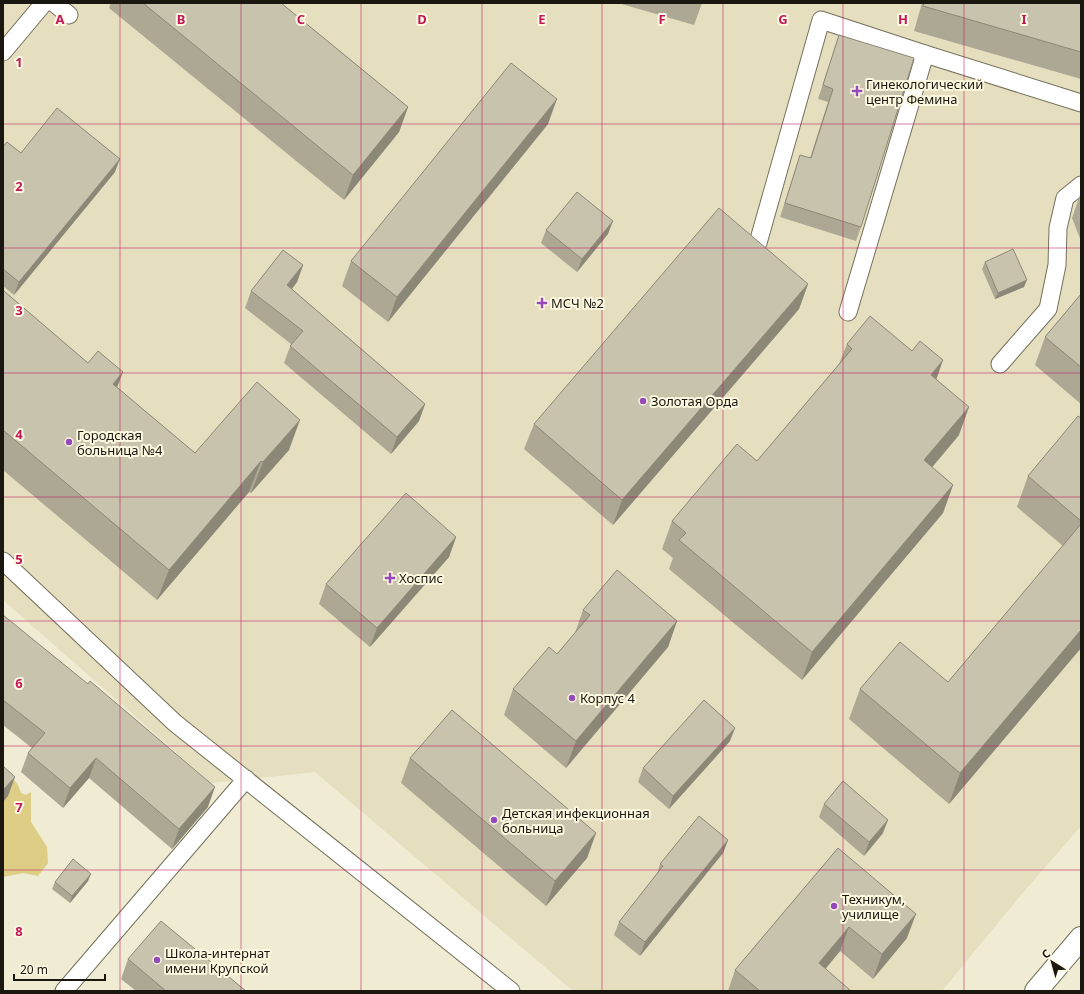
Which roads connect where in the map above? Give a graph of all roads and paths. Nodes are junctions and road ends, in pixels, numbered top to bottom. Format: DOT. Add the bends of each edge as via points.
graph roads {
  1 [pos="44,3"];
  2 [pos="54,3"];
  3 [pos="69,15"];
  4 [pos="3,52"];
  5 [pos="925,54"];
  6 [pos="1081,103"];
  7 [pos="1081,185"];
  8 [pos="758,243"];
  9 [pos="848,312"];
  10 [pos="1000,364"];
  11 [pos="3,561"];
  12 [pos="246,779"];
  13 [pos="1081,938"];
  14 [pos="64,991"];
  15 [pos="511,991"];
  16 [pos="1036,991"];
  1 -- 4 [label="lane"];
  2 -- 3 [label="lane"];
  5 -- 6 [label="lane"];
  5 -- 8 [label="lane" via="821,20"];
  5 -- 9 [label="lane"];
  7 -- 10 [label="lane" via="1065,198 1058,228 1057,266 1048,309"];
  11 -- 12 [label="lane" via="175,723"];
  12 -- 14 [label="lane"];
  12 -- 15 [label="lane"];
  13 -- 16 [label="main road"];
}
